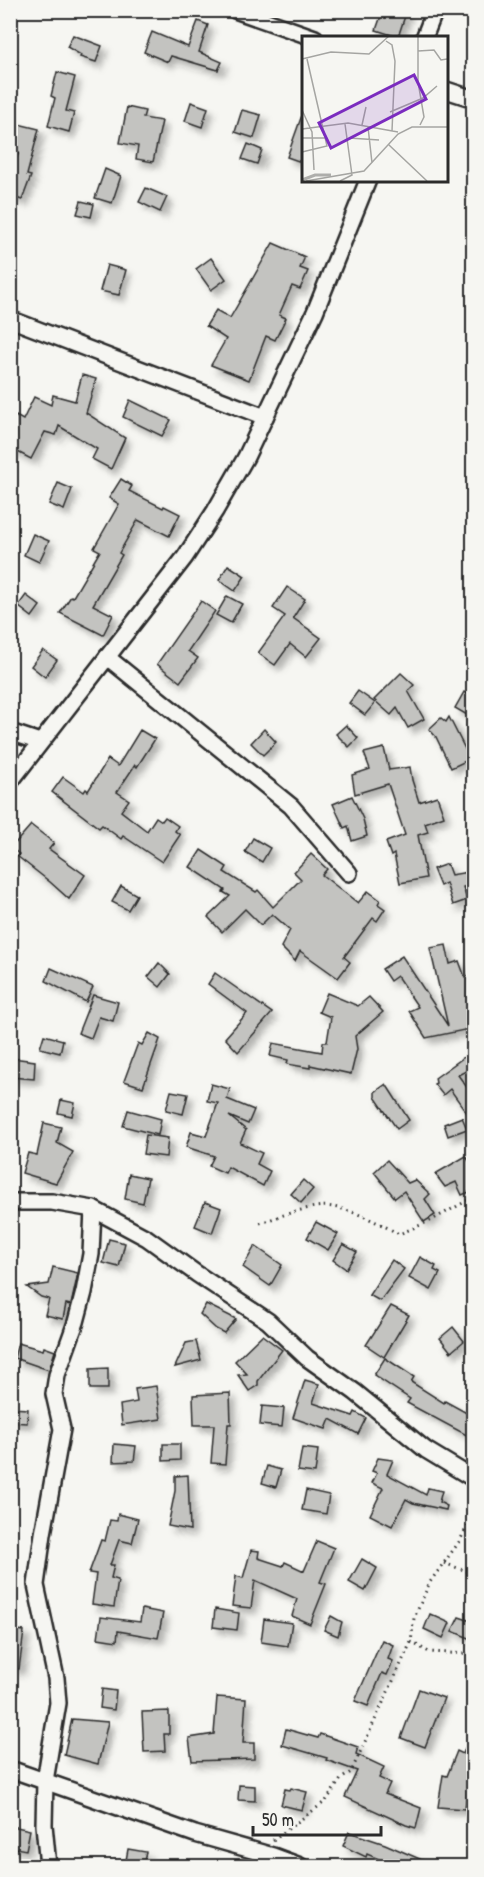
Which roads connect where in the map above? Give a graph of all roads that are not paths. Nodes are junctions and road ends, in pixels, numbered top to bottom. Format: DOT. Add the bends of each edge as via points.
graph roads {
  1 [pos="235,10"];
  2 [pos="435,10"];
  3 [pos="309,36"];
  4 [pos="425,36"];
  5 [pos="448,90"];
  6 [pos="474,99"];
  7 [pos="367,182"];
  8 [pos="10,319"];
  9 [pos="265,417"];
  10 [pos="107,657"];
  11 [pos="10,732"];
  12 [pos="40,742"];
  13 [pos="10,782"];
  14 [pos="350,873"];
  15 [pos="10,1202"];
  16 [pos="93,1209"];
  17 [pos="474,1479"];
  18 [pos="10,1769"];
  19 [pos="45,1781"];
  20 [pos="48,1866"];
  21 [pos="300,1866"];
  1 -- 3 [label="street"];
  2 -- 4 [label="street"];
  5 -- 6 [label="street"];
  7 -- 9 [label="street" via="315,312"];
  8 -- 9 [label="street"];
  9 -- 10 [label="street" via="246,457 185,557"];
  10 -- 12 [label="street"];
  10 -- 14 [label="street" via="291,806"];
  11 -- 12 [label="street"];
  12 -- 13 [label="street"];
  15 -- 16 [label="street" via="52,1202"];
  16 -- 17 [label="street" via="147,1238 268,1321 307,1358 426,1450"];
  16 -- 19 [label="street" via="84,1292 54,1394 62,1429 36,1585 58,1702"];
  18 -- 19 [label="street"];
  19 -- 20 [label="street"];
  19 -- 21 [label="street"];
}
